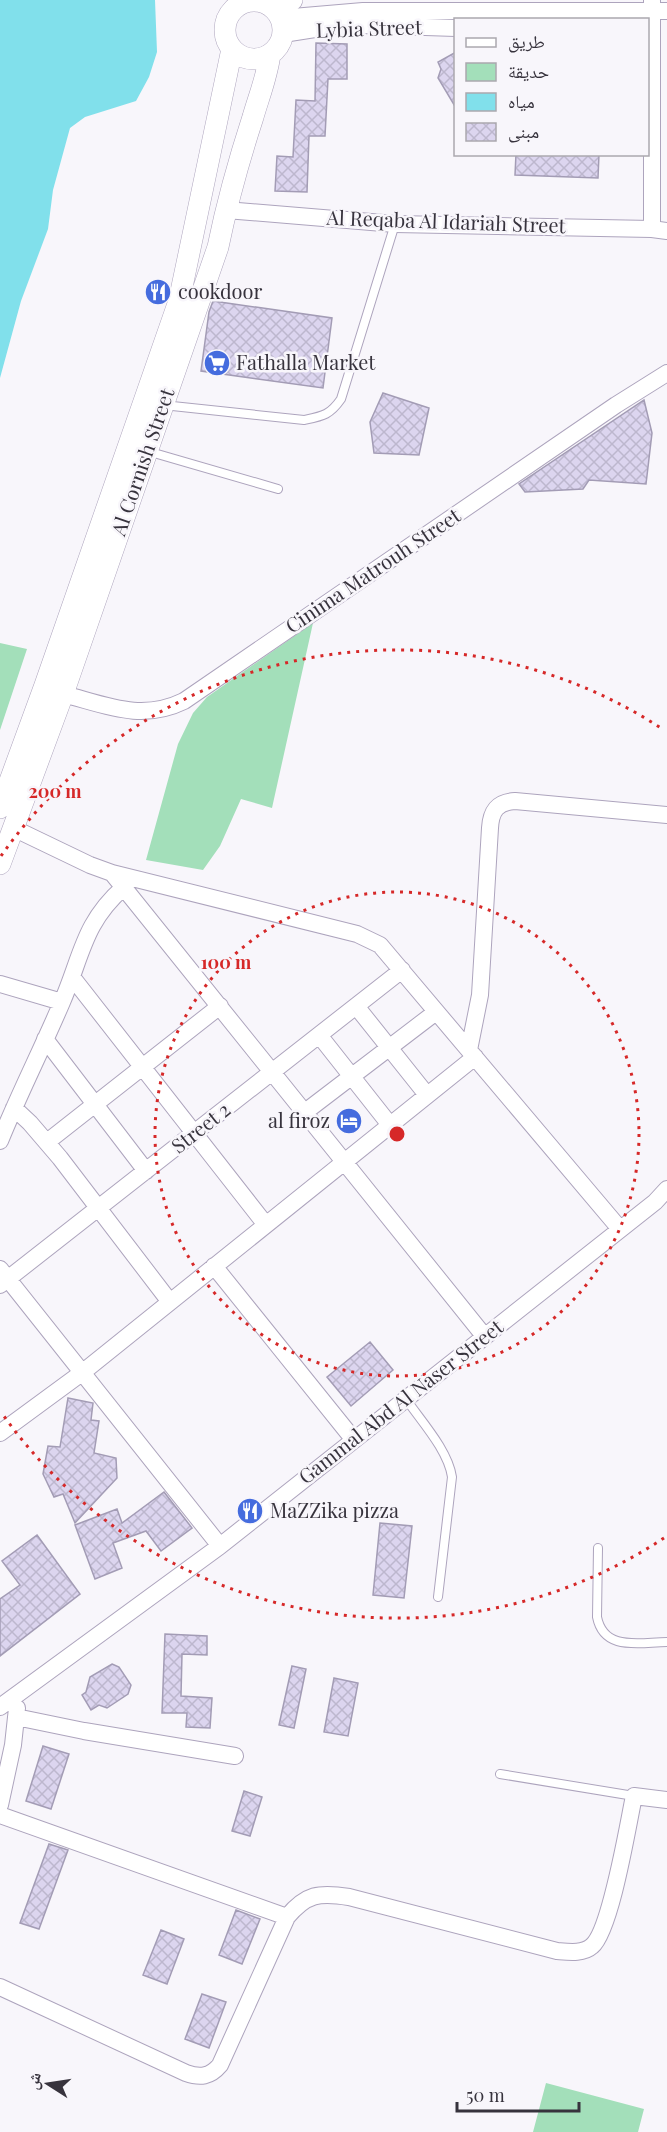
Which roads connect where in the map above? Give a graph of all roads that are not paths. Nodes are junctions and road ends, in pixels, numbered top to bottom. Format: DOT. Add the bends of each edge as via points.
graph roads {
  1 [pos="544,6"];
  2 [pos="271,8"];
  3 [pos="657,8"];
  4 [pos="227,9"];
  5 [pos="454,28"];
  6 [pos="656,34"];
  7 [pos="232,49"];
  8 [pos="270,54"];
  9 [pos="226,210"];
  10 [pos="395,224"];
  11 [pos="659,230"];
  12 [pos="667,373"];
  13 [pos="162,405"];
  14 [pos="146,451"];
  15 [pos="278,489"];
  16 [pos="63,694"];
  17 [pos="0,808"];
  18 [pos="667,815"];
  19 [pos="13,828"];
  20 [pos="0,864"];
  21 [pos="112,873"];
  22 [pos="124,887"];
  23 [pos="402,970"];
  24 [pos="72,977"];
  25 [pos="0,984"];
  26 [pos="62,1002"];
  27 [pos="220,1006"];
  28 [pos="356,1006"];
  29 [pos="436,1012"];
  30 [pos="319,1035"];
  31 [pos="45,1039"];
  32 [pos="389,1048"];
  33 [pos="472,1053"];
  34 [pos="143,1067"];
  35 [pos="272,1071"];
  36 [pos="352,1076"];
  37 [pos="427,1095"];
  38 [pos="95,1105"];
  39 [pos="14,1108"];
  40 [pos="305,1112"];
  41 [pos="390,1125"];
  42 [pos="194,1133"];
  43 [pos="0,1141"];
  44 [pos="47,1142"];
  45 [pos="345,1161"];
  46 [pos="146,1171"];
  47 [pos="663,1198"];
  48 [pos="97,1208"];
  49 [pos="266,1225"];
  50 [pos="620,1229"];
  51 [pos="214,1266"];
  52 [pos="3,1277"];
  53 [pos="170,1302"];
  54 [pos="484,1337"];
  55 [pos="83,1372"];
  56 [pos="406,1399"];
  57 [pos="0,1433"];
  58 [pos="354,1440"];
  59 [pos="220,1546"];
  60 [pos="598,1548"];
  61 [pos="438,1597"];
  62 [pos="667,1642"];
  63 [pos="19,1693"];
  64 [pos="0,1707"];
  65 [pos="16,1717"];
  66 [pos="235,1756"];
  67 [pos="501,1774"];
  68 [pos="634,1796"];
  69 [pos="667,1800"];
  70 [pos="0,1805"];
  71 [pos="287,1917"];
  72 [pos="0,1987"];
  1 -- 2 [label="street, Lybia Street" via="363,11"];
  1 -- 3 [label="street, Lybia Street"];
  2 -- 4 [label="street" via="239,5"];
  2 -- 5 [label="street, Lybia Street" via="334,26"];
  2 -- 8 [label="street" via="281,42"];
  3 -- 6 [label="street"];
  4 -- 7 [label="street" via="226,34"];
  6 -- 11 [label="street"];
  7 -- 8 [label="street" via="254,59"];
  7 -- 17 [label="street, Al Cornish Street" via="179,301"];
  8 -- 9 [label="street, Al Cornish Street"];
  9 -- 10 [label="street, Al Reqaba Al Idariah Street"];
  9 -- 13 [label="street, Al Cornish Street" via="218,247"];
  10 -- 11 [label="street, Al Reqaba Al Idariah Street"];
  10 -- 13 [label="lane" via="341,399 333,411 304,420"];
  12 -- 16 [label="street, Cinima Matrouh Street" via="184,701 144,712"];
  13 -- 14 [label="street, Al Cornish Street"];
  14 -- 15 [label="lane"];
  14 -- 16 [label="street, Al Cornish Street"];
  16 -- 19 [label="street, Al Cornish Street"];
  18 -- 33 [label="street" via="515,801 506,801 493,811 480,996"];
  19 -- 20 [label="street, Al Cornish Street"];
  19 -- 21 [label="street"];
  21 -- 22 [label="street"];
  21 -- 23 [label="street" via="357,934 380,945"];
  22 -- 24 [label="street" via="95,920"];
  22 -- 27 [label="street"];
  23 -- 28 [label="street, Street 2"];
  23 -- 29 [label="street"];
  24 -- 26 [label="street"];
  24 -- 34 [label="street"];
  25 -- 26 [label="street"];
  26 -- 31 [label="street"];
  27 -- 34 [label="street"];
  27 -- 35 [label="street"];
  28 -- 30 [label="street, Street 2"];
  28 -- 32 [label="street"];
  29 -- 32 [label="street"];
  29 -- 33 [label="street"];
  30 -- 35 [label="street, Street 2"];
  30 -- 36 [label="street"];
  31 -- 38 [label="street"];
  31 -- 39 [label="street"];
  32 -- 36 [label="street"];
  32 -- 37 [label="street"];
  33 -- 37 [label="street"];
  33 -- 50 [label="street"];
  34 -- 38 [label="street"];
  34 -- 42 [label="street"];
  35 -- 40 [label="street"];
  35 -- 42 [label="street, Street 2"];
  36 -- 40 [label="street"];
  36 -- 41 [label="street"];
  37 -- 41 [label="street"];
  38 -- 44 [label="street"];
  38 -- 46 [label="street"];
  39 -- 43 [label="street"];
  39 -- 44 [label="street"];
  40 -- 45 [label="street"];
  41 -- 45 [label="street"];
  42 -- 46 [label="street, Street 2"];
  42 -- 49 [label="street"];
  44 -- 48 [label="street"];
  45 -- 49 [label="street"];
  45 -- 54 [label="street"];
  46 -- 48 [label="street, Street 2"];
  47 -- 50 [label="street, Gammal Abd Al Naser Street"];
  48 -- 52 [label="street, Street 2"];
  48 -- 53 [label="street"];
  49 -- 51 [label="street"];
  50 -- 54 [label="street, Gammal Abd Al Naser Street"];
  51 -- 53 [label="street"];
  51 -- 58 [label="street"];
  52 -- 55 [label="street"];
  53 -- 55 [label="street"];
  54 -- 56 [label="street, Gammal Abd Al Naser Street"];
  55 -- 57 [label="street"];
  55 -- 59 [label="street"];
  56 -- 58 [label="street, Gammal Abd Al Naser Street"];
  56 -- 61 [label="lane" via="451,1470"];
  58 -- 59 [label="street, Gammal Abd Al Naser Street"];
  59 -- 63 [label="street, Gammal Abd Al Naser Street"];
  60 -- 62 [label="lane" via="597,1617 603,1635 620,1642"];
  63 -- 64 [label="street, Gammal Abd Al Naser Street"];
  63 -- 65 [label="street"];
  65 -- 66 [label="street"];
  65 -- 70 [label="street"];
  67 -- 68 [label="lane"];
  68 -- 69 [label="street"];
  68 -- 71 [label="street" via="605,1925 593,1946 584,1951 557,1951 334,1894 308,1898"];
  70 -- 71 [label="street"];
  71 -- 72 [label="street" via="220,2065 206,2076 186,2073"];
}
